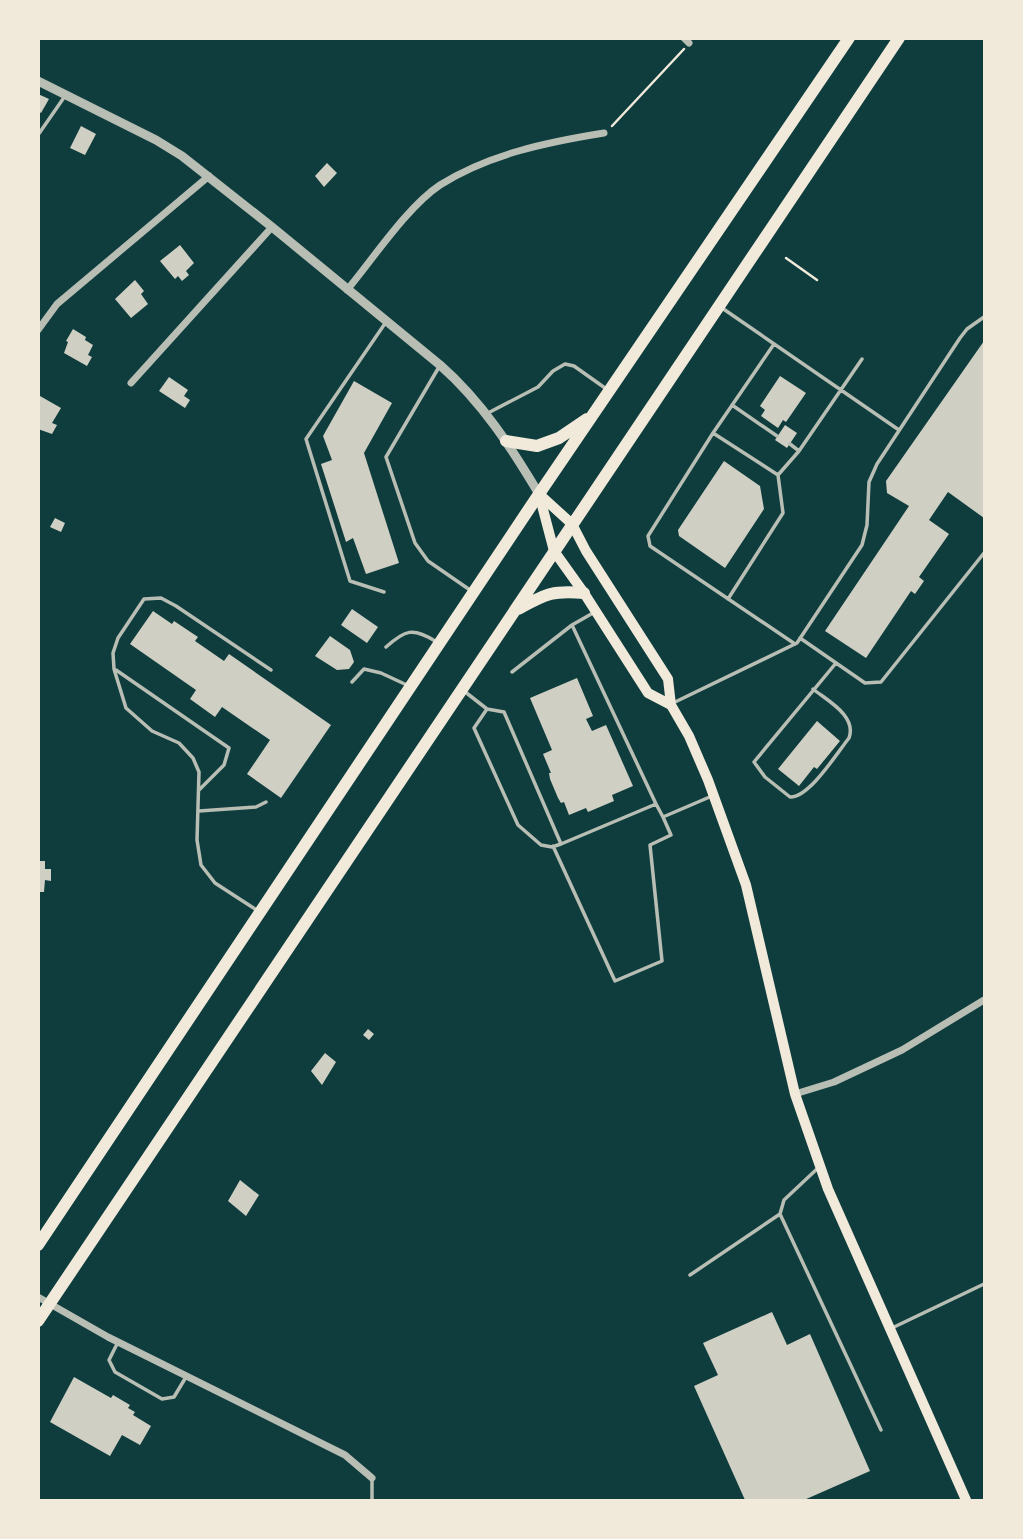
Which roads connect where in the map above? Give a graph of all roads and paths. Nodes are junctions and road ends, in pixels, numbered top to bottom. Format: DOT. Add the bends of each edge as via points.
graph roads {
  1 [pos="849,38"];
  2 [pos="899,38"];
  3 [pos="687,41"];
  4 [pos="38,80"];
  5 [pos="66,94"];
  6 [pos="604,133"];
  7 [pos="38,135"];
  8 [pos="209,177"];
  9 [pos="272,227"];
  10 [pos="786,258"];
  11 [pos="817,280"];
  12 [pos="347,290"];
  13 [pos="719,306"];
  14 [pos="985,317"];
  15 [pos="386,322"];
  16 [pos="38,330"];
  17 [pos="774,344"];
  18 [pos="862,359"];
  19 [pos="440,365"];
  20 [pos="131,383"];
  21 [pos="840,390"];
  22 [pos="610,391"];
  23 [pos="732,405"];
  24 [pos="487,414"];
  25 [pos="593,415"];
  26 [pos="899,430"];
  27 [pos="713,433"];
  28 [pos="778,436"];
  29 [pos="506,441"];
  30 [pos="790,444"];
  31 [pos="799,451"];
  32 [pos="778,475"];
  33 [pos="539,494"];
  34 [pos="572,524"];
  35 [pos="554,551"];
  36 [pos="985,553"];
  37 [pos="384,592"];
  38 [pos="474,593"];
  39 [pos="584,593"];
  40 [pos="728,599"];
  41 [pos="514,610"];
  42 [pos="595,612"];
  43 [pos="572,625"];
  44 [pos="800,638"];
  45 [pos="440,644"];
  46 [pos="796,644"];
  47 [pos="386,647"];
  48 [pos="836,663"];
  49 [pos="114,669"];
  50 [pos="271,670"];
  51 [pos="512,672"];
  52 [pos="352,682"];
  53 [pos="411,687"];
  54 [pos="813,689"];
  55 [pos="461,690"];
  56 [pos="671,705"];
  57 [pos="487,709"];
  58 [pos="200,790"];
  59 [pos="714,795"];
  60 [pos="266,802"];
  61 [pos="656,804"];
  62 [pos="198,811"];
  63 [pos="663,817"];
  64 [pos="561,844"];
  65 [pos="553,846"];
  66 [pos="260,912"];
  67 [pos="985,1000"];
  68 [pos="795,1094"];
  69 [pos="820,1166"];
  70 [pos="780,1213"];
  71 [pos="38,1245"];
  72 [pos="690,1275"];
  73 [pos="985,1284"];
  74 [pos="38,1297"];
  75 [pos="50,1304"];
  76 [pos="38,1321"];
  77 [pos="890,1329"];
  78 [pos="118,1342"];
  79 [pos="187,1375"];
  80 [pos="881,1430"];
  81 [pos="372,1478"];
  82 [pos="372,1500"];
  83 [pos="966,1500"];
  1 -- 22 [label="highway"];
  2 -- 13 [label="highway"];
  3 -- 6 [label="path"];
  4 -- 5 [label="street"];
  5 -- 7 [label="lane"];
  5 -- 8 [label="street" via="156,140"];
  6 -- 12 [label="street" via="542,143 480,165 439,186 411,212"];
  8 -- 9 [label="street"];
  8 -- 16 [label="street" via="57,304"];
  9 -- 12 [label="street"];
  9 -- 20 [label="street"];
  10 -- 11 [label="path"];
  12 -- 15 [label="street"];
  13 -- 17 [label="lane"];
  13 -- 34 [label="highway"];
  14 -- 26 [label="lane" via="960,338"];
  15 -- 19 [label="street"];
  15 -- 37 [label="lane" via="306,439 350,581"];
  17 -- 21 [label="lane"];
  17 -- 23 [label="lane"];
  18 -- 21 [label="lane"];
  19 -- 24 [label="street"];
  19 -- 38 [label="lane" via="386,457 415,543 428,561"];
  21 -- 26 [label="lane"];
  21 -- 31 [label="lane"];
  22 -- 24 [label="lane" via="565,364 538,387"];
  22 -- 25 [label="highway"];
  23 -- 27 [label="lane"];
  23 -- 28 [label="lane"];
  24 -- 29 [label="street"];
  25 -- 29 [label="highway" via="559,438 537,446"];
  25 -- 33 [label="highway"];
  26 -- 44 [label="lane" via="869,482 862,545"];
  27 -- 32 [label="lane"];
  27 -- 40 [label="lane" via="648,536 650,547"];
  29 -- 33 [label="street"];
  30 -- 31 [label="lane"];
  31 -- 32 [label="lane"];
  32 -- 40 [label="lane" via="783,513"];
  33 -- 34 [label="main road"];
  33 -- 35 [label="main road"];
  33 -- 38 [label="highway"];
  34 -- 35 [label="highway"];
  34 -- 56 [label="main road" via="668,679"];
  35 -- 39 [label="main road"];
  35 -- 41 [label="highway"];
  36 -- 48 [label="lane" via="881,681 865,683"];
  38 -- 45 [label="highway"];
  39 -- 41 [label="highway" via="544,595"];
  39 -- 42 [label="main road"];
  40 -- 46 [label="lane"];
  41 -- 55 [label="highway"];
  42 -- 43 [label="lane"];
  42 -- 56 [label="main road" via="648,693"];
  43 -- 51 [label="lane"];
  43 -- 61 [label="lane"];
  44 -- 46 [label="lane"];
  44 -- 48 [label="lane"];
  45 -- 47 [label="lane" via="414,631"];
  45 -- 53 [label="highway"];
  46 -- 56 [label="lane"];
  48 -- 54 [label="lane"];
  49 -- 50 [label="lane" via="118,638 144,599 161,598"];
  49 -- 58 [label="lane" via="126,708 152,731 179,743 193,758"];
  49 -- 58 [label="lane" via="229,748 224,765"];
  52 -- 53 [label="lane" via="364,668"];
  53 -- 66 [label="highway"];
  54 -- 54 [label="lane" via="847,717 852,731 807,790 790,797 754,762"];
  55 -- 57 [label="lane"];
  55 -- 75 [label="highway"];
  56 -- 59 [label="main road"];
  57 -- 64 [label="lane" via="504,712"];
  57 -- 65 [label="lane" via="474,728 518,825 541,845"];
  58 -- 62 [label="lane"];
  59 -- 63 [label="lane"];
  59 -- 68 [label="main road" via="754,914"];
  60 -- 62 [label="lane" via="256,807"];
  61 -- 63 [label="lane"];
  61 -- 64 [label="lane"];
  62 -- 66 [label="lane" via="201,865 215,883"];
  63 -- 65 [label="lane" via="671,835 650,845 662,961 615,981"];
  64 -- 65 [label="lane"];
  66 -- 71 [label="highway"];
  67 -- 68 [label="street" via="902,1050 834,1082"];
  68 -- 69 [label="main road"];
  69 -- 70 [label="lane" via="784,1200"];
  69 -- 77 [label="main road"];
  70 -- 72 [label="lane"];
  70 -- 80 [label="lane"];
  73 -- 77 [label="lane"];
  74 -- 75 [label="street"];
  75 -- 76 [label="highway"];
  75 -- 78 [label="street"];
  77 -- 83 [label="main road"];
  78 -- 79 [label="street"];
  78 -- 79 [label="lane" via="109,1360 115,1372 162,1399 174,1398"];
  79 -- 81 [label="street" via="345,1455"];
  81 -- 82 [label="lane"];
}
